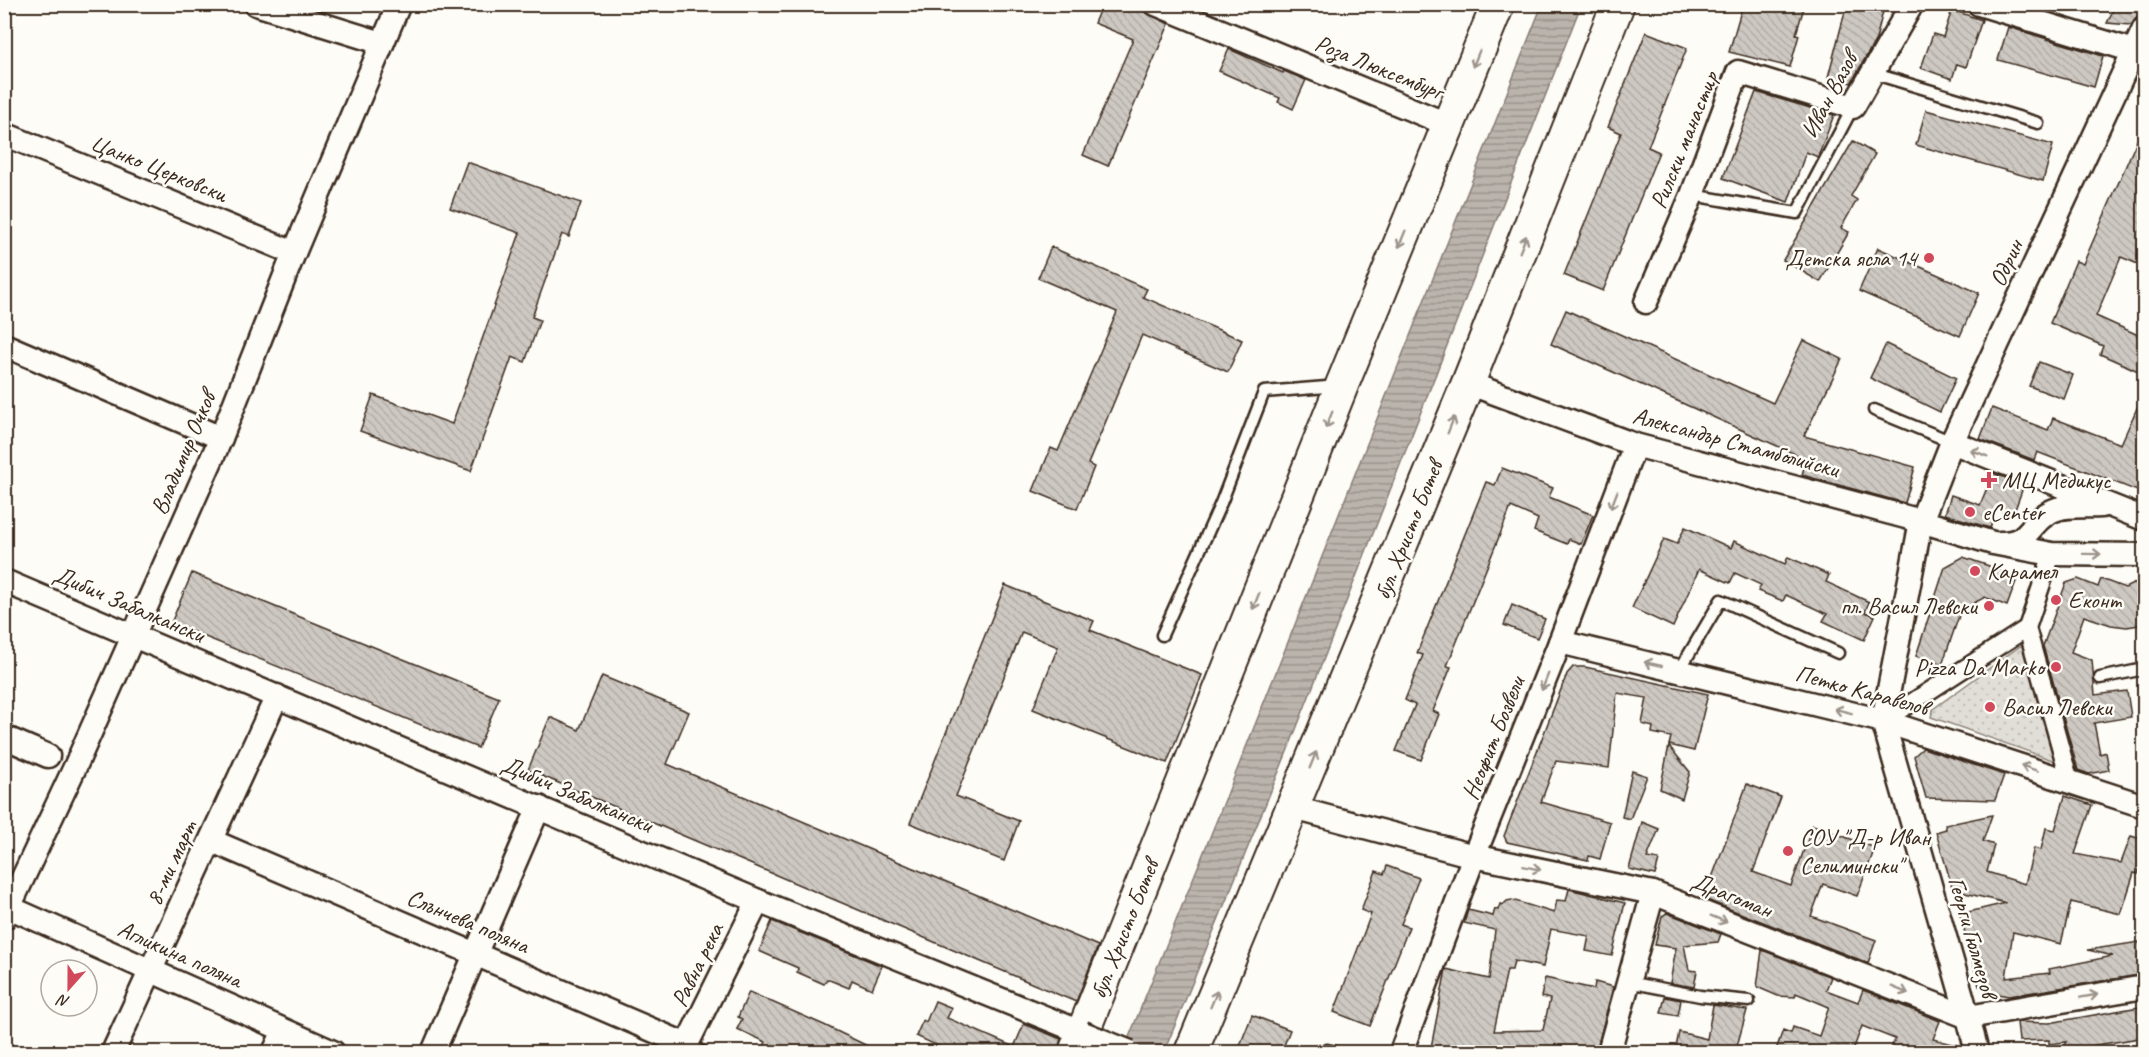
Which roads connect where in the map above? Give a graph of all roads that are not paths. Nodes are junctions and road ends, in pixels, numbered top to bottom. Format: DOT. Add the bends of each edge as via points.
graph roads {
  1 [pos="256,4"];
  2 [pos="399,4"];
  3 [pos="1156,4"];
  4 [pos="1498,4"];
  5 [pos="1618,4"];
  6 [pos="1912,4"];
  7 [pos="1979,4"];
  8 [pos="1208,14"];
  9 [pos="2145,29"];
  10 [pos="382,43"];
  11 [pos="2139,52"];
  12 [pos="1872,73"];
  13 [pos="1853,107"];
  14 [pos="2037,123"];
  15 [pos="1449,125"];
  16 [pos="4,134"];
  17 [pos="1692,195"];
  18 [pos="294,253"];
  19 [pos="1646,302"];
  20 [pos="4,345"];
  21 [pos="1468,383"];
  22 [pos="1342,385"];
  23 [pos="1874,410"];
  24 [pos="221,438"];
  25 [pos="1953,442"];
  26 [pos="1635,445"];
  27 [pos="2112,506"];
  28 [pos="2145,519"];
  29 [pos="1921,520"];
  30 [pos="1993,543"];
  31 [pos="2052,554"];
  32 [pos="2145,555"];
  33 [pos="4,580"];
  34 [pos="2027,628"];
  35 [pos="132,635"];
  36 [pos="1162,635"];
  37 [pos="1560,642"];
  38 [pos="1839,653"];
  39 [pos="2145,669"];
  40 [pos="1679,671"];
  41 [pos="2100,678"];
  42 [pos="277,696"];
  43 [pos="1883,721"];
  44 [pos="4,737"];
  45 [pos="48,756"];
  46 [pos="2070,782"];
  47 [pos="2145,806"];
  48 [pos="539,807"];
  49 [pos="1294,808"];
  50 [pos="212,841"];
  51 [pos="1474,856"];
  52 [pos="1653,893"];
  53 [pos="758,901"];
  54 [pos="6,910"];
  55 [pos="475,954"];
  56 [pos="150,970"];
  57 [pos="1628,982"];
  58 [pos="2145,987"];
  59 [pos="1749,1001"];
  60 [pos="1968,1017"];
  61 [pos="284,1030"];
  62 [pos="1079,1043"];
  63 [pos="691,1050"];
  64 [pos="113,1053"];
  65 [pos="274,1053"];
  66 [pos="333,1053"];
  67 [pos="434,1053"];
  68 [pos="1130,1053"];
  69 [pos="1191,1053"];
  70 [pos="1317,1053"];
  71 [pos="1335,1053"];
  72 [pos="1401,1053"];
  73 [pos="1609,1053"];
  74 [pos="1977,1053"];
  1 -- 10 [label="street"];
  2 -- 10 [label="street, Владимир Очков"];
  3 -- 8 [label="street, Роза Люксембург"];
  4 -- 15 [label="main road, бул. Христо Ботев, one-way"];
  21 -- 5 [label="main road, бул. Христо Ботев, one-way"];
  6 -- 12 [label="street, Иван Вазов"];
  7 -- 11 [label="street"];
  8 -- 15 [label="street, Роза Люксембург"];
  9 -- 11 [label="street, Одрин"];
  10 -- 18 [label="street, Владимир Очков"];
  11 -- 25 [label="street, Одрин"];
  12 -- 13 [label="street, Иван Вазов"];
  12 -- 14 [label="lane"];
  13 -- 17 [label="lane, Иван Вазов" via="1797,213"];
  13 -- 17 [label="street, Рилски манастир" via="1738,72"];
  15 -- 22 [label="main road, бул. Христо Ботев, one-way"];
  16 -- 18 [label="street, Цанко Церковски"];
  17 -- 19 [label="street, Рилски манастир"];
  18 -- 24 [label="street, Владимир Очков"];
  20 -- 24 [label="street"];
  21 -- 26 [label="street, Александър Стамболийски"];
  49 -- 21 [label="main road, бул. Христо Ботев, one-way"];
  22 -- 36 [label="lane" via="1264,392 1221,503"];
  22 -- 62 [label="main road, бул. Христо Ботев, one-way"];
  23 -- 25 [label="lane"];
  24 -- 35 [label="street, Владимир Очков"];
  27 -- 25 [label="street, one-way"];
  25 -- 29 [label="street, Одрин"];
  26 -- 29 [label="street, Александър Стамболийски"];
  26 -- 37 [label="street, Неофит Бозвели, one-way"];
  27 -- 28 [label="street"];
  27 -- 30 [label="street" via="2061,507 2042,517 2019,541"];
  29 -- 30 [label="street, Александър Стамболийски"];
  29 -- 43 [label="street, Георги Гюлмезов"];
  30 -- 31 [label="street, Александър Стамболийски"];
  31 -- 32 [label="street, Александър Стамболийски, one-way"];
  31 -- 34 [label="street"];
  33 -- 35 [label="street, Дибич Забалкански"];
  34 -- 43 [label="street"];
  34 -- 46 [label="street"];
  35 -- 42 [label="street, Дибич Забалкански"];
  35 -- 54 [label="street, Владимир Очков" via="75,767"];
  40 -- 37 [label="street, Петко Каравелов, one-way"];
  37 -- 51 [label="street, Неофит Бозвели, one-way"];
  38 -- 40 [label="lane" via="1721,600"];
  39 -- 41 [label="lane"];
  43 -- 40 [label="street, Петко Каравелов, one-way"];
  42 -- 48 [label="street, Дибич Забалкански"];
  42 -- 50 [label="street, 8-ми март"];
  46 -- 43 [label="street, Петко Каравелов, one-way"];
  43 -- 60 [label="street, Георги Гюлмезов"];
  44 -- 45 [label="street"];
  46 -- 47 [label="street, Петко Каравелов"];
  48 -- 53 [label="street, Дибич Забалкански"];
  48 -- 55 [label="street"];
  49 -- 51 [label="street, Драгоман"];
  69 -- 49 [label="main road, бул. Христо Ботев, one-way"];
  50 -- 55 [label="street, Слънчева поляна"];
  50 -- 56 [label="street, 8-ми март"];
  51 -- 52 [label="street, Драгоман, one-way"];
  51 -- 72 [label="street, Неофит Бозвели"];
  52 -- 57 [label="street"];
  52 -- 60 [label="street, Драгоман, one-way"];
  53 -- 62 [label="street, Дибич Забалкански"];
  53 -- 63 [label="street, Равна река"];
  54 -- 56 [label="street, Агликина поляна"];
  55 -- 63 [label="street, Слънчева поляна"];
  55 -- 67 [label="street"];
  56 -- 61 [label="street, Агликина поляна"];
  56 -- 64 [label="street, 8-ми март"];
  57 -- 59 [label="lane"];
  57 -- 73 [label="street"];
  60 -- 58 [label="street, one-way"];
  60 -- 74 [label="street, Георги Гюлмезов"];
  61 -- 65 [label="street"];
  61 -- 66 [label="street, Агликина поляна"];
  62 -- 68 [label="street, Дибич Забалкански, bridge"];
  70 -- 71 [label="lane"];
}
